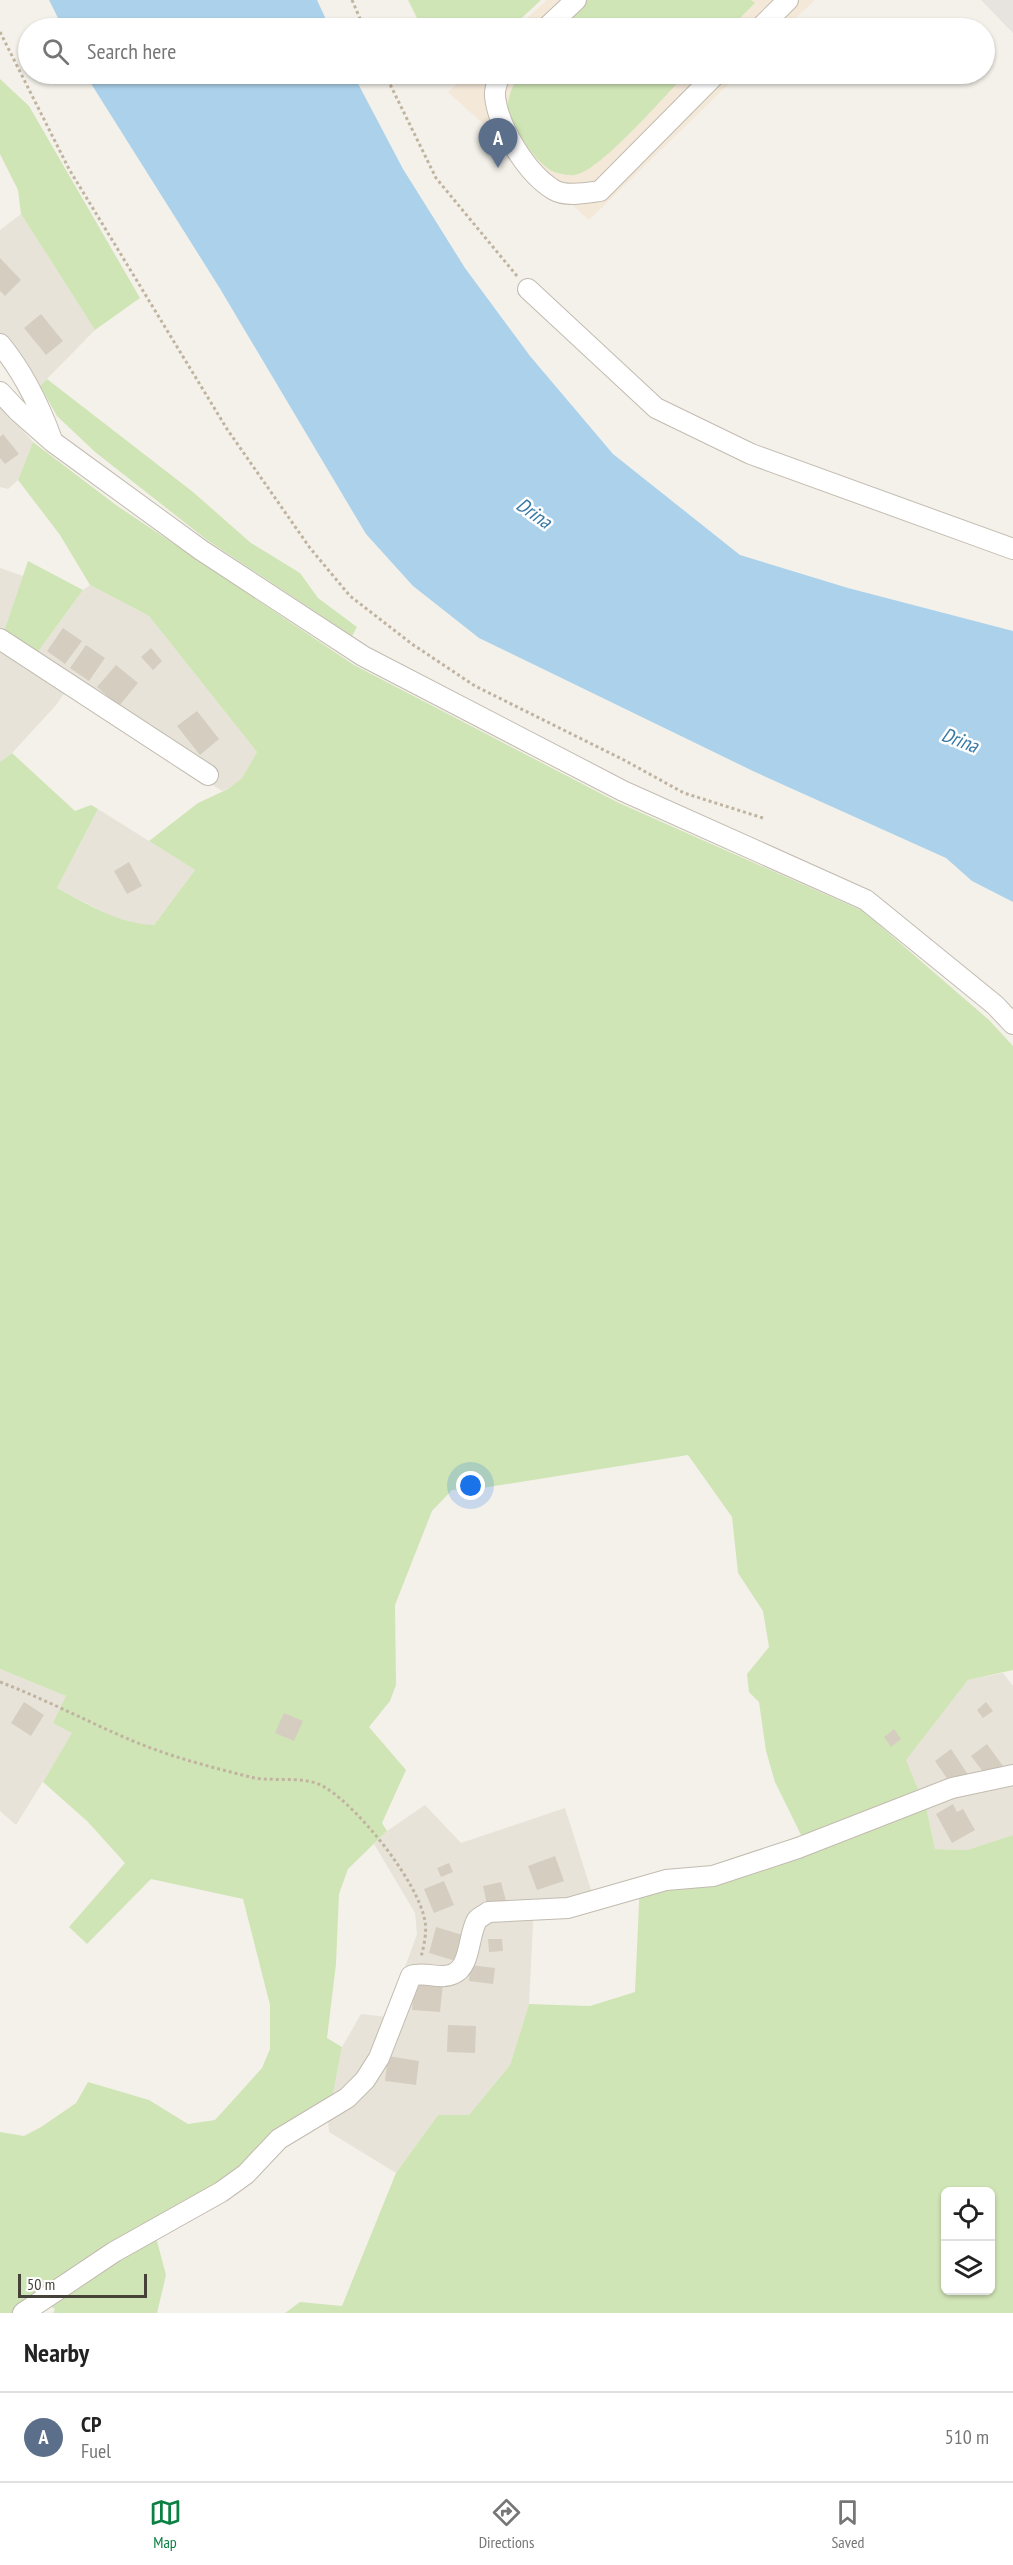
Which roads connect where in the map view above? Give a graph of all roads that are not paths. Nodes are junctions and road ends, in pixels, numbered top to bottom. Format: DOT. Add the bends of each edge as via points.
graph roads {
  1 [pos="576,0"];
  2 [pos="788,0"];
  3 [pos="557,18"];
  4 [pos="770,18"];
  5 [pos="497,84"];
  6 [pos="706,84"];
  7 [pos="528,288"];
  8 [pos="0,344"];
  9 [pos="0,392"];
  10 [pos="53,442"];
  11 [pos="1013,549"];
  12 [pos="0,639"];
  13 [pos="208,775"];
  14 [pos="1013,1024"];
  15 [pos="1013,1775"];
  16 [pos="23,2313"];
  1 -- 3 [label="street"];
  2 -- 4 [label="street"];
  5 -- 6 [label="street" via="494,94 501,122 526,164 555,191 579,194 600,191"];
  7 -- 11 [label="street" via="656,408 751,454"];
  8 -- 10 [label="street" via="38,401"];
  9 -- 10 [label="street"];
  10 -- 14 [label="street" via="201,550 363,656 623,791 866,900"];
  12 -- 13 [label="street"];
  15 -- 16 [label="street" via="952,1788 798,1848 713,1876 666,1880 568,1908 488,1912 477,1919 461,1968 454,1974 411,1976 379,2058 347,2098 279,2139 246,2174 221,2192 114,2252"];
}
